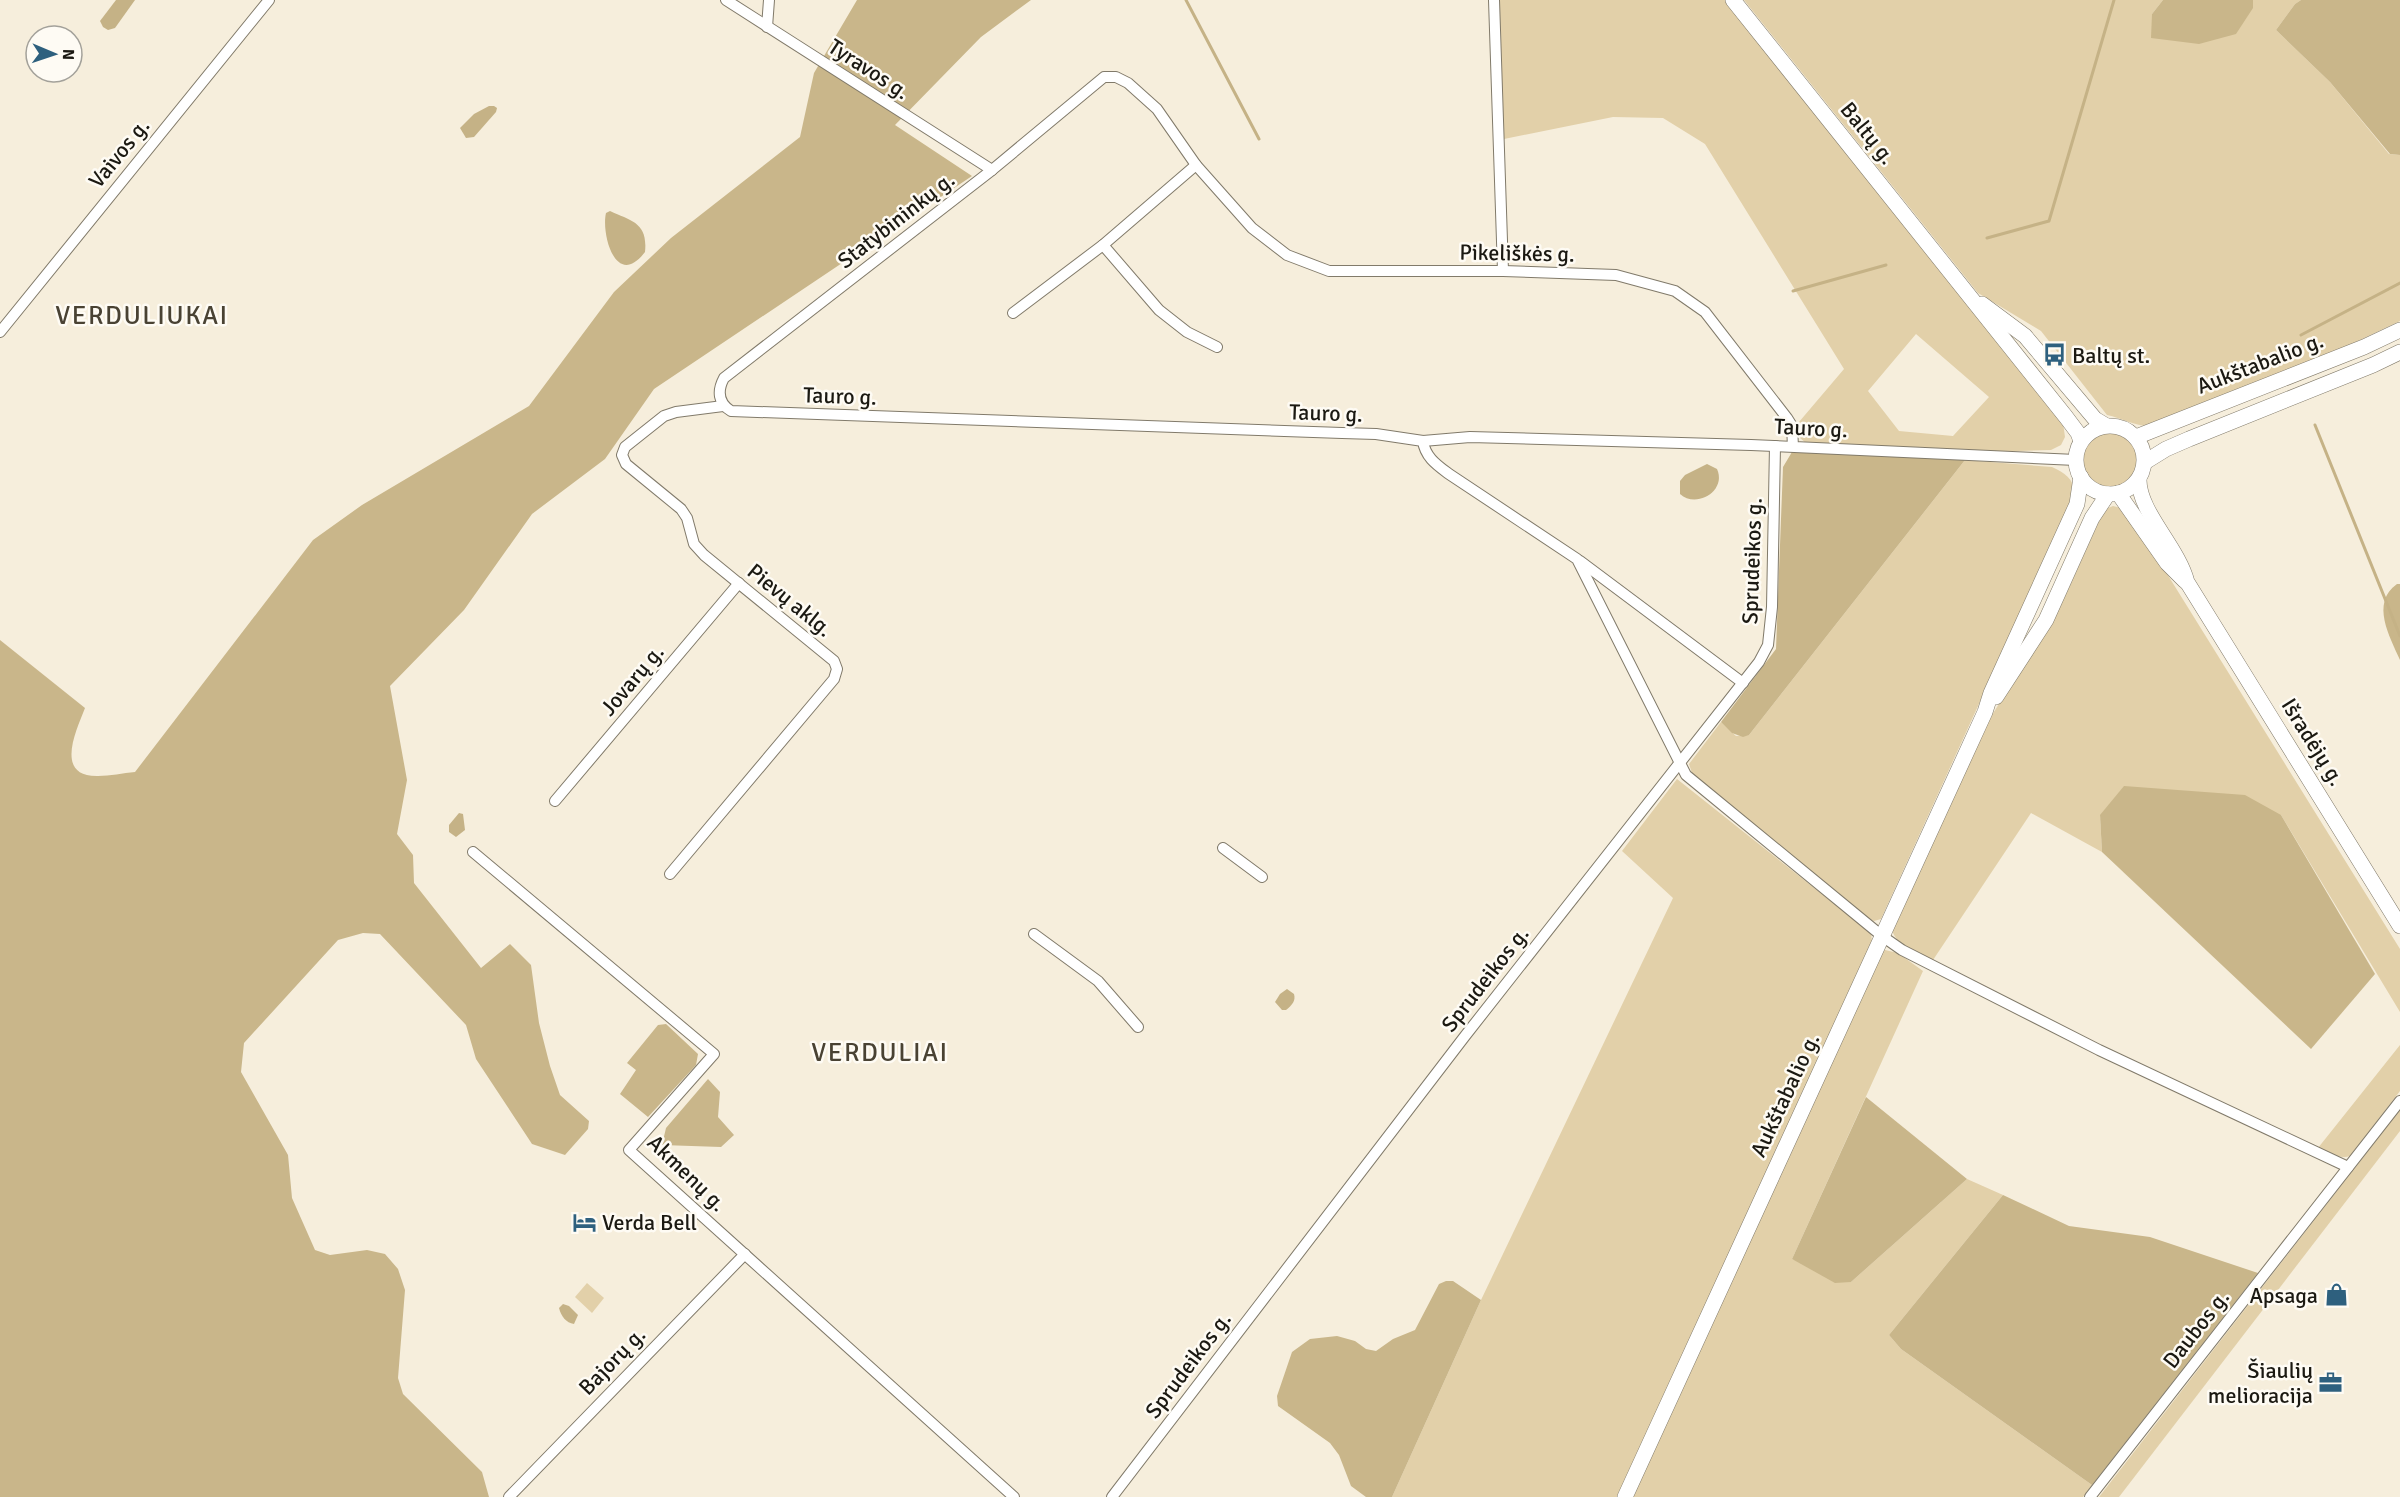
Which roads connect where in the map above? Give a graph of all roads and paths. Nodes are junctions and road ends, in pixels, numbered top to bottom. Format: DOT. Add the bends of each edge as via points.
graph roads {
  1 [pos="269,0"];
  2 [pos="726,0"];
  3 [pos="769,0"];
  4 [pos="1494,0"];
  5 [pos="1733,0"];
  6 [pos="767,27"];
  7 [pos="1104,77"];
  8 [pos="1196,165"];
  9 [pos="992,170"];
  10 [pos="1103,245"];
  11 [pos="1503,271"];
  12 [pos="1968,294"];
  13 [pos="1013,313"];
  14 [pos="2400,330"];
  15 [pos="0,332"];
  16 [pos="1217,347"];
  17 [pos="2400,352"];
  18 [pos="721,401"];
  19 [pos="2105,425"];
  20 [pos="2136,437"];
  21 [pos="1423,441"];
  22 [pos="2081,441"];
  23 [pos="1775,446"];
  24 [pos="1793,447"];
  25 [pos="2076,460"];
  26 [pos="2145,462"];
  27 [pos="2081,477"];
  28 [pos="2139,480"];
  29 [pos="2113,493"];
  30 [pos="1577,559"];
  31 [pos="2187,582"];
  32 [pos="739,583"];
  33 [pos="1743,683"];
  34 [pos="1985,711"];
  35 [pos="1680,762"];
  36 [pos="555,801"];
  37 [pos="1223,848"];
  38 [pos="473,852"];
  39 [pos="670,874"];
  40 [pos="1262,878"];
  41 [pos="2400,926"];
  42 [pos="1034,934"];
  43 [pos="1882,936"];
  44 [pos="1138,1027"];
  45 [pos="2400,1101"];
  46 [pos="2348,1167"];
  47 [pos="745,1254"];
  48 [pos="509,1497"];
  49 [pos="1014,1497"];
  50 [pos="1112,1497"];
  51 [pos="1625,1497"];
  52 [pos="2090,1497"];
  1 -- 15 [label="street, Vaivos g."];
  2 -- 6 [label="street, Tyravos g."];
  3 -- 6 [label="street"];
  4 -- 11 [label="street"];
  5 -- 12 [label="main road, Baltų g."];
  6 -- 9 [label="street, Tyravos g."];
  7 -- 8 [label="street, Pikeliškės g." via="1128,83 1157,109"];
  7 -- 9 [label="street, Statybininkų g."];
  8 -- 10 [label="street"];
  8 -- 11 [label="street, Pikeliškės g." via="1252,228 1287,255 1329,271"];
  9 -- 18 [label="street, Statybininkų g." via="724,378 720,385"];
  10 -- 13 [label="street"];
  10 -- 16 [label="street" via="1159,310 1187,332"];
  11 -- 24 [label="street, Pikeliškės g." via="1616,275 1675,291 1705,312 1787,418 1792,426"];
  12 -- 19 [label="main road, Baltų g." via="2025,336 2095,419"];
  12 -- 22 [label="main road, Baltų g."];
  14 -- 20 [label="main road, Aukštabalio g."];
  17 -- 26 [label="main road, Aukštabalio g." via="2181,442"];
  18 -- 21 [label="street, Tauro g." via="731,411 1376,434"];
  18 -- 32 [label="street, Pievų aklg." via="664,416 625,447 622,455 626,464 681,509 694,544"];
  19 -- 20 [label="main road" via="2127,430"];
  19 -- 22 [label="main road"];
  20 -- 26 [label="main road"];
  21 -- 23 [label="street, Tauro g." via="1470,436"];
  21 -- 30 [label="street" via="1424,451 1449,474"];
  22 -- 25 [label="main road"];
  23 -- 24 [label="street, Tauro g."];
  23 -- 33 [label="street, Sprudeikos g." via="1768,645"];
  24 -- 25 [label="street, Tauro g."];
  25 -- 27 [label="main road"];
  26 -- 28 [label="main road"];
  27 -- 29 [label="main road" via="2097,491"];
  27 -- 34 [label="main road, Aukštabalio g." via="2077,504"];
  28 -- 29 [label="main road" via="2133,487"];
  28 -- 31 [label="main road, Išradėjų g." via="2140,496 2183,567"];
  29 -- 31 [label="main road, Išradėjų g." via="2167,563"];
  29 -- 34 [label="main road, Aukštabalio g." via="2101,501 2092,518 2046,620"];
  30 -- 33 [label="street"];
  30 -- 35 [label="street"];
  31 -- 41 [label="main road, Išradėjų g."];
  32 -- 36 [label="street, Jovarų g."];
  32 -- 39 [label="street, Pievų aklg." via="834,661 837,669 834,679"];
  33 -- 35 [label="street, Sprudeikos g."];
  34 -- 43 [label="main road, Aukštabalio g."];
  35 -- 43 [label="street" via="1686,775"];
  35 -- 50 [label="street, Sprudeikos g."];
  37 -- 40 [label="street"];
  38 -- 47 [label="street, Akmenų g." via="714,1054 629,1150"];
  42 -- 44 [label="street" via="1098,981"];
  43 -- 46 [label="street" via="1902,950 2099,1050"];
  43 -- 51 [label="main road, Aukštabalio g."];
  45 -- 46 [label="street, Daubos g."];
  46 -- 52 [label="street, Daubos g."];
  47 -- 48 [label="street, Bajorų g."];
  47 -- 49 [label="street, Akmenų g."];
}
